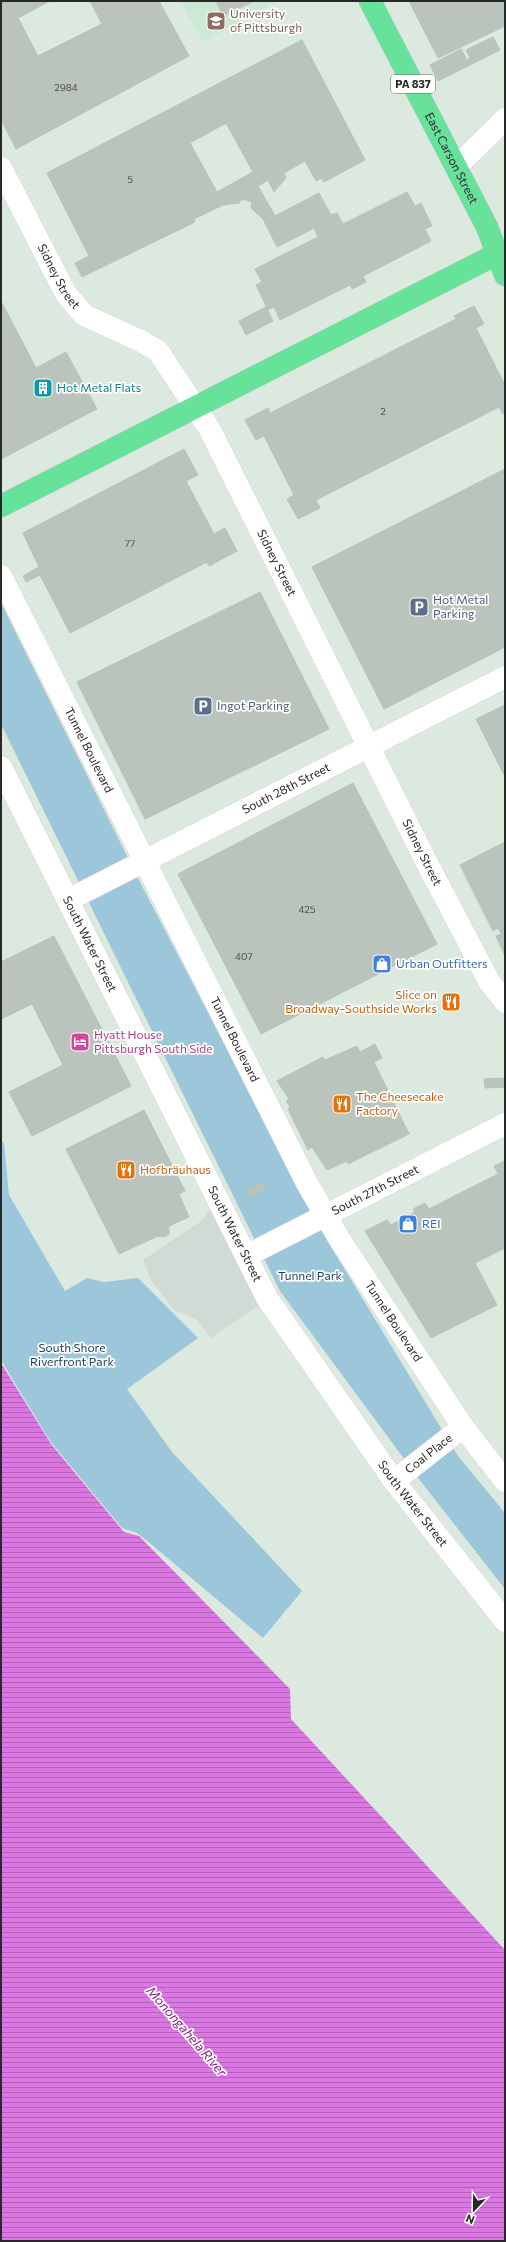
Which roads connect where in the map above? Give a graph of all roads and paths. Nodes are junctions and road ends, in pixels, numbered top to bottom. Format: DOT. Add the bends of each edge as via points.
graph roads {
  1 [pos="370,1"];
  2 [pos="505,119"];
  3 [pos="456,167"];
  4 [pos="1,168"];
  5 [pos="497,254"];
  6 [pos="505,274"];
  7 [pos="195,408"];
  8 [pos="1,506"];
  9 [pos="1,576"];
  10 [pos="505,677"];
  11 [pos="370,746"];
  12 [pos="1,767"];
  13 [pos="145,861"];
  14 [pos="68,900"];
  15 [pos="505,1002"];
  16 [pos="505,1124"];
  17 [pos="326,1216"];
  18 [pos="246,1256"];
  19 [pos="463,1427"];
  20 [pos="394,1481"];
  21 [pos="505,1481"];
  22 [pos="505,1621"];
  1 -- 3 [label="main road, East Carson Street / PA 837"];
  2 -- 3 [label="street"];
  3 -- 5 [label="main road, East Carson Street / PA 837" via="487,228"];
  4 -- 7 [label="street, Sidney Street" via="66,294 84,315 158,351"];
  5 -- 6 [label="main road, East Carson Street / PA 837"];
  5 -- 7 [label="main road"];
  7 -- 8 [label="main road"];
  7 -- 11 [label="street, Sidney Street" via="209,428"];
  9 -- 13 [label="street, Tunnel Boulevard"];
  10 -- 11 [label="street, South 28th Street"];
  11 -- 13 [label="street, South 28th Street"];
  11 -- 15 [label="street, Sidney Street" via="481,966"];
  12 -- 14 [label="street, South Water Street"];
  13 -- 14 [label="street, South 28th Street"];
  13 -- 17 [label="street, Tunnel Boulevard"];
  14 -- 18 [label="street, South Water Street"];
  16 -- 17 [label="street, South 27th Street"];
  17 -- 18 [label="street, South 27th Street"];
  17 -- 19 [label="street, Tunnel Boulevard"];
  18 -- 20 [label="street, South Water Street" via="267,1298"];
  19 -- 20 [label="street, Coal Place"];
  19 -- 21 [label="street, Tunnel Boulevard"];
  20 -- 22 [label="street, South Water Street"];
}
